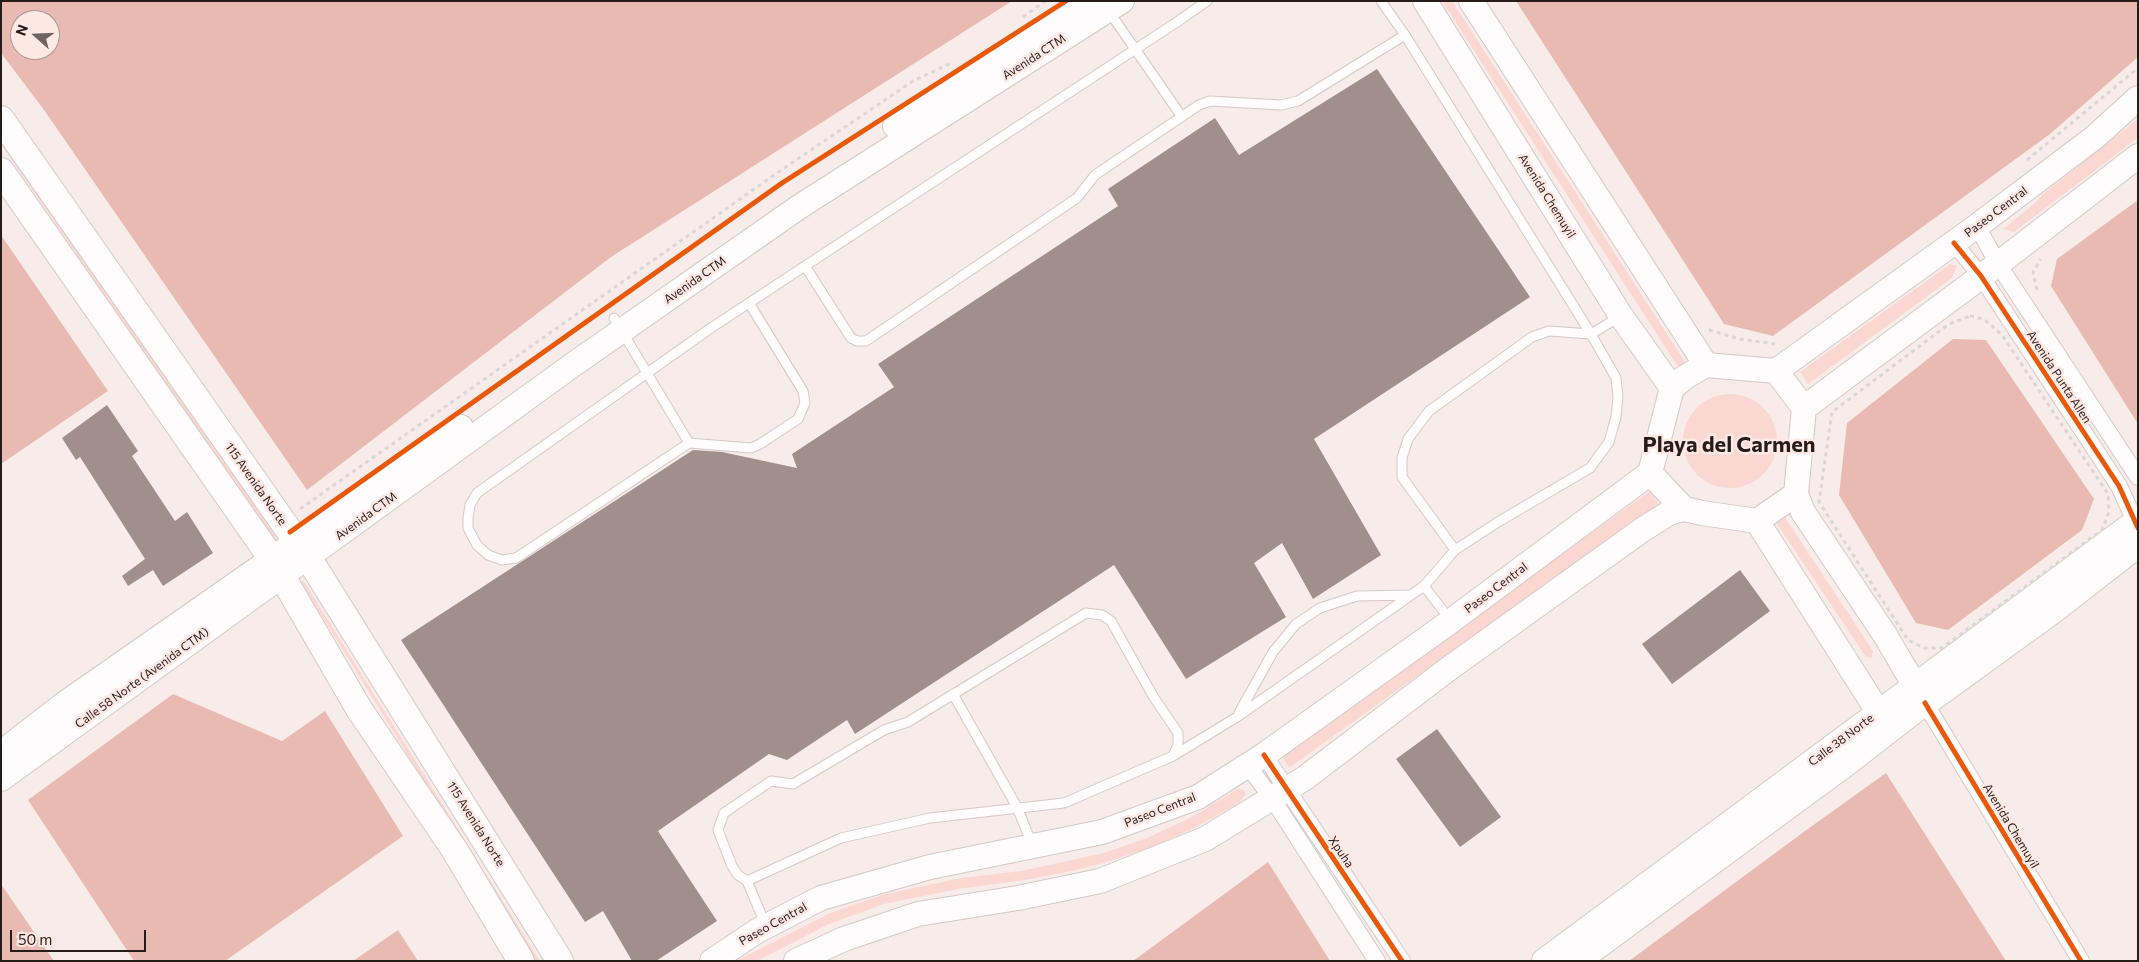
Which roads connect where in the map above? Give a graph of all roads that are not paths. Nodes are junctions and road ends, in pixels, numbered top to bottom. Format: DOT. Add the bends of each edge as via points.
graph roads {
  1 [pos="1207,1"];
  2 [pos="1381,1"];
  3 [pos="1425,1"];
  4 [pos="1471,1"];
  5 [pos="1105,4"];
  6 [pos="1405,35"];
  7 [pos="1136,49"];
  8 [pos="2138,98"];
  9 [pos="1182,117"];
  10 [pos="1,119"];
  11 [pos="2138,156"];
  12 [pos="1,171"];
  13 [pos="1977,226"];
  14 [pos="1954,243"];
  15 [pos="805,266"];
  16 [pos="1989,270"];
  17 [pos="749,303"];
  18 [pos="1621,316"];
  19 [pos="618,324"];
  20 [pos="1591,334"];
  21 [pos="1706,365"];
  22 [pos="1776,371"];
  23 [pos="647,374"];
  24 [pos="1672,388"];
  25 [pos="1804,408"];
  26 [pos="689,444"];
  27 [pos="1650,473"];
  28 [pos="2138,478"];
  29 [pos="1796,494"];
  30 [pos="1684,509"];
  31 [pos="1757,521"];
  32 [pos="2137,529"];
  33 [pos="296,541"];
  34 [pos="1455,550"];
  35 [pos="277,568"];
  36 [pos="1424,586"];
  37 [pos="1410,595"];
  38 [pos="1451,621"];
  39 [pos="953,694"];
  40 [pos="1919,694"];
  41 [pos="1237,717"];
  42 [pos="1884,721"];
  43 [pos="1,753"];
  44 [pos="1173,756"];
  45 [pos="1256,760"];
  46 [pos="1,779"];
  47 [pos="1280,794"];
  48 [pos="1017,807"];
  49 [pos="1033,846"];
  50 [pos="747,881"];
  51 [pos="766,926"];
  52 [pos="521,961"];
  53 [pos="560,961"];
  54 [pos="712,961"];
  55 [pos="796,961"];
  56 [pos="1377,961"];
  57 [pos="1402,961"];
  58 [pos="1544,961"];
  59 [pos="1578,961"];
  60 [pos="2081,961"];
  1 -- 7 [label="lane"];
  2 -- 6 [label="lane"];
  3 -- 18 [label="main road, Avenida Chemuyil"];
  4 -- 21 [label="main road"];
  5 -- 7 [label="lane"];
  5 -- 19 [label="main road, Avenida CTM" via="789,194"];
  6 -- 9 [label="lane" via="1298,102 1281,105 1210,101"];
  6 -- 20 [label="lane"];
  7 -- 9 [label="lane"];
  7 -- 15 [label="lane"];
  8 -- 13 [label="main road, Paseo Central" via="2095,136"];
  9 -- 15 [label="lane" via="1095,175 1077,198 866,341 851,338"];
  10 -- 33 [label="main road, 115 Avenida Norte"];
  11 -- 16 [label="main road"];
  12 -- 35 [label="main road"];
  13 -- 14 [label="main road, Paseo Central"];
  13 -- 16 [label="street, Avenida Punta Allen"];
  14 -- 16 [label="street, Avenida Punta Allen"];
  14 -- 22 [label="main road, Paseo Central"];
  15 -- 17 [label="lane"];
  16 -- 25 [label="main road"];
  16 -- 28 [label="street, Avenida Punta Allen"];
  16 -- 32 [label="street, Avenida Punta Allen" via="2119,486"];
  17 -- 23 [label="lane"];
  17 -- 26 [label="lane" via="803,390 805,402 802,411 798,419 751,448"];
  18 -- 20 [label="lane"];
  18 -- 24 [label="main road, Avenida Chemuyil"];
  19 -- 23 [label="lane"];
  19 -- 33 [label="main road, Avenida CTM"];
  20 -- 34 [label="lane" via="1616,378 1616,417 1609,442 1590,468"];
  20 -- 34 [label="lane" via="1549,332 1532,336 1429,411 1408,439 1402,458 1402,478"];
  21 -- 22 [label="main road"];
  21 -- 24 [label="main road"];
  22 -- 25 [label="main road"];
  23 -- 26 [label="lane"];
  23 -- 26 [label="lane" via="478,493 470,505 468,518 468,528 477,544 488,555 502,560 516,558"];
  24 -- 27 [label="main road"];
  25 -- 29 [label="main road"];
  27 -- 30 [label="main road"];
  27 -- 38 [label="main road, Paseo Central"];
  29 -- 31 [label="main road"];
  29 -- 40 [label="main road, Avenida Chemuyil" via="1803,512 1885,635"];
  30 -- 31 [label="main road"];
  30 -- 47 [label="main road" via="1669,513 1642,530"];
  31 -- 42 [label="main road"];
  32 -- 40 [label="main road, Calle 38 Norte" via="2052,611"];
  33 -- 35 [label="main road, Avenida CTM"];
  33 -- 53 [label="main road, 115 Avenida Norte" via="400,701"];
  34 -- 36 [label="lane"];
  35 -- 43 [label="main road, Calle 58 Norte (Avenida CTM)" via="64,704"];
  35 -- 46 [label="main road, Calle 58 Norte (Avenida CTM)"];
  35 -- 52 [label="main road" via="359,709 454,848"];
  36 -- 37 [label="lane"];
  36 -- 38 [label="lane"];
  37 -- 41 [label="lane"];
  37 -- 41 [label="lane" via="1357,596 1320,608 1296,624 1273,652"];
  38 -- 45 [label="main road, Paseo Central"];
  39 -- 44 [label="lane" via="1086,613 1102,614 1111,620 1153,696 1178,733 1178,745"];
  39 -- 48 [label="lane"];
  39 -- 50 [label="lane" via="793,784 771,781 724,813 718,830 732,866"];
  40 -- 42 [label="main road, Calle 38 Norte"];
  40 -- 60 [label="street, Avenida Chemuyil"];
  41 -- 44 [label="lane"];
  42 -- 58 [label="main road, Calle 38 Norte"];
  42 -- 59 [label="main road, Calle 38 Norte"];
  44 -- 48 [label="lane" via="1064,803"];
  45 -- 47 [label="street, Xpuha"];
  45 -- 49 [label="main road, Paseo Central" via="1189,800 1102,832"];
  47 -- 55 [label="main road" via="1205,839 1100,880 1018,898 918,914 844,939"];
  47 -- 56 [label="street, Xpuha"];
  47 -- 57 [label="street, Xpuha"];
  48 -- 49 [label="lane"];
  48 -- 50 [label="lane" via="930,818 841,838"];
  49 -- 51 [label="main road, Paseo Central" via="930,867 821,898"];
  50 -- 51 [label="lane"];
  51 -- 54 [label="main road, Paseo Central"];
}
